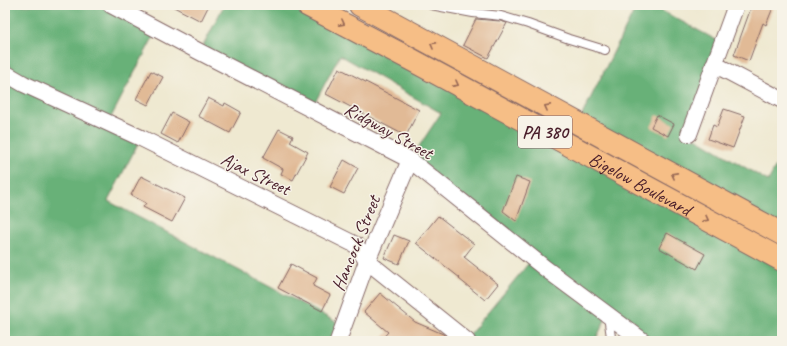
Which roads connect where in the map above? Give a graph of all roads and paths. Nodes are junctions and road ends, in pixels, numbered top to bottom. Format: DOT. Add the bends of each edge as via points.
graph roads {
  1 [pos="111,5"];
  2 [pos="307,5"];
  3 [pos="431,5"];
  4 [pos="736,5"];
  5 [pos="367,6"];
  6 [pos="605,50"];
  7 [pos="714,64"];
  8 [pos="5,73"];
  9 [pos="782,100"];
  10 [pos="689,134"];
  11 [pos="410,160"];
  12 [pos="782,234"];
  13 [pos="782,260"];
  14 [pos="367,261"];
  15 [pos="608,314"];
  16 [pos="338,341"];
  17 [pos="467,341"];
  18 [pos="608,341"];
  19 [pos="643,341"];
  1 -- 11 [label="street, Ridgway Street"];
  2 -- 13 [label="main road, Bigelow Boulevard / PA 380, one-way"];
  3 -- 6 [label="lane" via="501,16"];
  4 -- 7 [label="street"];
  12 -- 5 [label="main road, Bigelow Boulevard / PA 380, one-way"];
  7 -- 9 [label="street"];
  7 -- 10 [label="street"];
  8 -- 14 [label="street, Ajax Street" via="356,245"];
  11 -- 14 [label="street, Hancock Street"];
  11 -- 15 [label="street, Ridgway Street" via="546,269"];
  14 -- 16 [label="street, Hancock Street"];
  14 -- 17 [label="street, Ajax Street"];
  15 -- 18 [label="lane" via="611,337"];
  15 -- 19 [label="street, Ridgway Street"];
}
